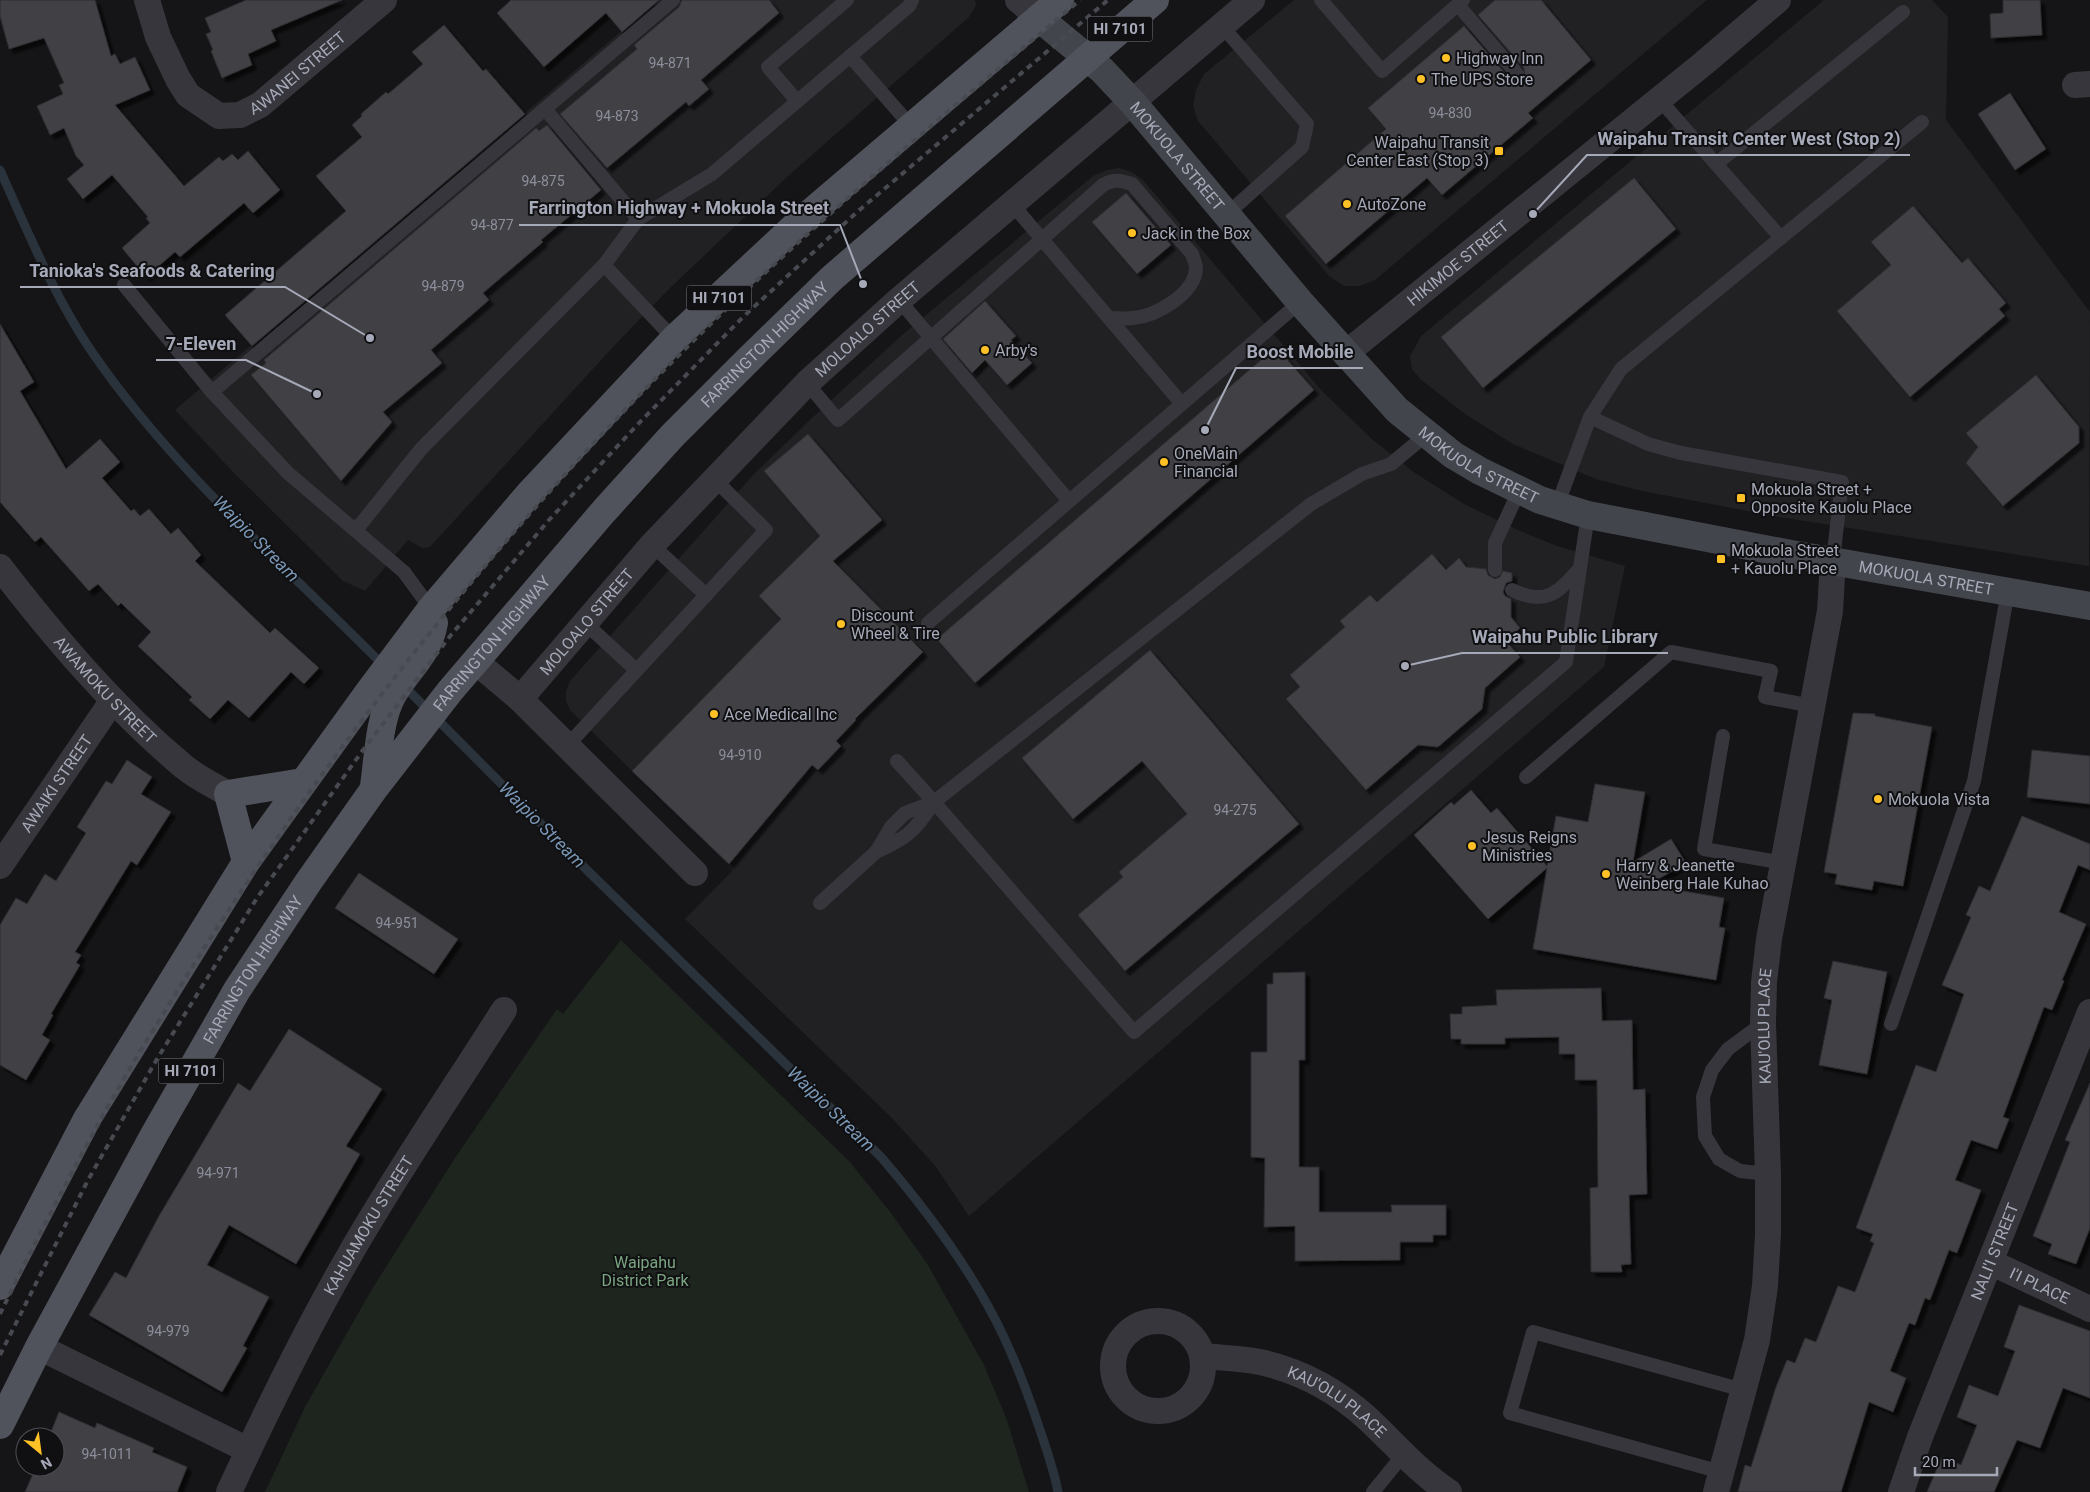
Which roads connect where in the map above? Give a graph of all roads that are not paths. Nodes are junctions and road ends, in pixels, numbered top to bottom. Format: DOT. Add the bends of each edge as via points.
graph roads {
  1 [pos="147,0"];
  2 [pos="384,0"];
  3 [pos="673,0"];
  4 [pos="847,0"];
  5 [pos="912,0"];
  6 [pos="1018,0"];
  7 [pos="1060,0"];
  8 [pos="1155,0"];
  9 [pos="1252,0"];
  10 [pos="1322,0"];
  11 [pos="1778,0"];
  12 [pos="1461,2"];
  13 [pos="1903,12"];
  14 [pos="1039,18"];
  15 [pos="1222,26"];
  16 [pos="850,56"];
  17 [pos="1086,57"];
  18 [pos="1517,74"];
  19 [pos="1659,99"];
  20 [pos="797,101"];
  21 [pos="1133,103"];
  22 [pos="545,109"];
  23 [pos="1922,122"];
  24 [pos="911,126"];
  25 [pos="1716,164"];
  26 [pos="1012,204"];
  27 [pos="1227,214"];
  28 [pos="638,219"];
  29 [pos="1042,238"];
  30 [pos="1781,238"];
  31 [pos="604,265"];
  32 [pos="124,285"];
  33 [pos="899,300"];
  34 [pos="1300,302"];
  35 [pos="1109,318"];
  36 [pos="931,337"];
  37 [pos="674,339"];
  38 [pos="1345,354"];
  39 [pos="807,383"];
  40 [pos="212,392"];
  41 [pos="1182,404"];
  42 [pos="1590,418"];
  43 [pos="1426,435"];
  44 [pos="714,480"];
  45 [pos="1519,491"];
  46 [pos="1070,501"];
  47 [pos="1557,506"];
  48 [pos="1588,516"];
  49 [pos="356,530"];
  50 [pos="652,544"];
  51 [pos="1833,560"];
  52 [pos="0,568"];
  53 [pos="1579,569"];
  54 [pos="1495,570"];
  55 [pos="1512,590"];
  56 [pos="2008,592"];
  57 [pos="706,595"];
  58 [pos="2090,606"];
  59 [pos="431,610"];
  60 [pos="585,623"];
  61 [pos="928,623"];
  62 [pos="475,661"];
  63 [pos="636,670"];
  64 [pos="520,699"];
  65 [pos="114,700"];
  66 [pos="377,701"];
  67 [pos="1812,706"];
  68 [pos="1723,736"];
  69 [pos="567,746"];
  70 [pos="897,760"];
  71 [pos="1526,777"];
  72 [pos="302,782"];
  73 [pos="374,789"];
  74 [pos="228,794"];
  75 [pos="934,802"];
  76 [pos="246,862"];
  77 [pos="1784,863"];
  78 [pos="0,866"];
  79 [pos="695,873"];
  80 [pos="820,903"];
  81 [pos="504,1010"];
  82 [pos="2090,1012"];
  83 [pos="1763,1023"];
  84 [pos="1891,1024"];
  85 [pos="1768,1174"];
  86 [pos="1990,1262"];
  87 [pos="0,1286"];
  88 [pos="2090,1309"];
  89 [pos="39,1347"];
  90 [pos="1203,1356"];
  91 [pos="1743,1390"];
  92 [pos="0,1425"];
  93 [pos="248,1450"];
  94 [pos="1403,1455"];
  95 [pos="1718,1482"];
  96 [pos="229,1492"];
  97 [pos="1373,1492"];
  98 [pos="1449,1492"];
  99 [pos="1901,1492"];
  1 -- 2 [label="street, AWANEI STREET" via="158,37 183,87 204,108 219,116 240,115 260,105"];
  3 -- 22 [label="lane"];
  4 -- 20 [label="lane" via="768,67"];
  5 -- 16 [label="lane"];
  6 -- 14 [label="street"];
  7 -- 14 [label="main road, HI 7101"];
  8 -- 17 [label="main road, FARRINGTON HIGHWAY / HI 7101"];
  9 -- 15 [label="street, MOLOALO STREET"];
  10 -- 12 [label="lane" via="1382,70"];
  11 -- 19 [label="street, HIKIMOE STREET"];
  12 -- 18 [label="lane"];
  13 -- 25 [label="lane"];
  14 -- 17 [label="street, MOKUOLA STREET"];
  14 -- 24 [label="main road, HI 7101"];
  15 -- 21 [label="street, MOLOALO STREET"];
  15 -- 27 [label="lane" via="1307,124 1302,147"];
  16 -- 20 [label="lane"];
  16 -- 24 [label="lane"];
  17 -- 21 [label="street, MOKUOLA STREET"];
  17 -- 62 [label="main road, FARRINGTON HIGHWAY / HI 7101" via="832,278 749,359 660,449"];
  19 -- 25 [label="lane"];
  19 -- 38 [label="street, HIKIMOE STREET"];
  20 -- 28 [label="lane" via="712,174"];
  21 -- 26 [label="street, MOLOALO STREET"];
  21 -- 27 [label="street, MOKUOLA STREET"];
  22 -- 28 [label="lane"];
  22 -- 40 [label="lane"];
  23 -- 30 [label="lane"];
  24 -- 37 [label="main road, HI 7101"];
  25 -- 30 [label="lane"];
  26 -- 29 [label="lane"];
  26 -- 33 [label="street, MOLOALO STREET"];
  27 -- 34 [label="street, MOKUOLA STREET"];
  28 -- 31 [label="lane"];
  29 -- 35 [label="lane"];
  29 -- 35 [label="lane" via="1103,185 1120,180 1132,184 1192,254 1196,267 1194,278 1172,302 1133,318"];
  29 -- 36 [label="lane"];
  30 -- 42 [label="lane" via="1621,369"];
  31 -- 37 [label="lane"];
  31 -- 49 [label="lane" via="421,449"];
  32 -- 40 [label="lane"];
  33 -- 36 [label="lane"];
  33 -- 39 [label="street, MOLOALO STREET"];
  34 -- 38 [label="street, MOKUOLA STREET"];
  34 -- 41 [label="lane"];
  35 -- 41 [label="lane"];
  36 -- 39 [label="lane" via="838,420"];
  36 -- 46 [label="lane"];
  37 -- 59 [label="main road, HI 7101" via="529,494"];
  38 -- 43 [label="street, MOKUOLA STREET" via="1397,410"];
  39 -- 44 [label="street, MOLOALO STREET"];
  40 -- 49 [label="lane" via="288,473"];
  41 -- 46 [label="lane"];
  42 -- 47 [label="lane"];
  42 -- 51 [label="lane" via="1648,444 1681,453 1842,482"];
  43 -- 45 [label="street, MOKUOLA STREET" via="1453,455"];
  43 -- 75 [label="lane" via="1391,464 1362,474 1311,504"];
  44 -- 50 [label="street, MOLOALO STREET"];
  44 -- 57 [label="lane" via="766,530"];
  45 -- 47 [label="street, MOKUOLA STREET"];
  45 -- 54 [label="lane" via="1496,543"];
  46 -- 61 [label="lane"];
  47 -- 48 [label="street, MOKUOLA STREET"];
  48 -- 51 [label="street, MOKUOLA STREET"];
  48 -- 53 [label="lane"];
  49 -- 59 [label="lane" via="404,572"];
  50 -- 57 [label="lane"];
  50 -- 60 [label="street, MOLOALO STREET"];
  51 -- 56 [label="street, MOKUOLA STREET"];
  51 -- 67 [label="street, KAU'OLU PLACE" via="1830,611"];
  52 -- 65 [label="street, AWAMOKU STREET" via="45,625"];
  53 -- 55 [label="lane" via="1555,593 1527,597"];
  53 -- 75 [label="lane" via="1566,662 1134,1032"];
  56 -- 58 [label="street, MOKUOLA STREET"];
  56 -- 84 [label="lane" via="1974,781"];
  57 -- 63 [label="lane"];
  59 -- 66 [label="main road, HI 7101" via="412,652"];
  60 -- 63 [label="lane"];
  60 -- 64 [label="street, MOLOALO STREET"];
  62 -- 64 [label="street"];
  62 -- 73 [label="main road, FARRINGTON HIGHWAY / HI 7101"];
  63 -- 69 [label="lane"];
  64 -- 69 [label="street"];
  65 -- 74 [label="street, AWAMOKU STREET" via="184,767"];
  65 -- 78 [label="street, AWAIKI STREET"];
  66 -- 72 [label="main road, HI 7101"];
  66 -- 73 [label="main road"];
  67 -- 71 [label="lane" via="1765,697 1771,671 1671,652"];
  67 -- 77 [label="street, KAU'OLU PLACE"];
  68 -- 77 [label="lane" via="1704,849"];
  69 -- 79 [label="street"];
  70 -- 75 [label="lane"];
  72 -- 74 [label="main road"];
  72 -- 76 [label="main road, HI 7101"];
  73 -- 89 [label="main road, FARRINGTON HIGHWAY / HI 7101" via="308,881 237,990"];
  74 -- 76 [label="main road"];
  75 -- 80 [label="lane" via="918,826 903,840 876,852"];
  76 -- 87 [label="main road, HI 7101" via="87,1119"];
  77 -- 83 [label="street, KAU'OLU PLACE" via="1764,982"];
  81 -- 93 [label="street, KAHUAMOKU STREET" via="349,1256"];
  82 -- 86 [label="street, NALI'I STREET"];
  83 -- 85 [label="street, KAU'OLU PLACE"];
  83 -- 85 [label="lane" via="1728,1049 1712,1070 1703,1098 1705,1136 1719,1159 1740,1171"];
  85 -- 91 [label="street, KAU'OLU PLACE" via="1765,1286 1757,1340"];
  86 -- 88 [label="street, I'I PLACE"];
  86 -- 99 [label="street, NALI'I STREET"];
  89 -- 92 [label="main road, FARRINGTON HIGHWAY / HI 7101"];
  89 -- 93 [label="street"];
  90 -- 94 [label="street, KAU'OLU PLACE" via="1258,1362 1313,1380 1350,1404"];
  91 -- 95 [label="street, KAU'OLU PLACE"];
  91 -- 95 [label="lane" via="1533,1332 1510,1413"];
  93 -- 96 [label="street, KAHUAMOKU STREET"];
  94 -- 97 [label="lane"];
  94 -- 98 [label="street, KAU'OLU PLACE"];
}
